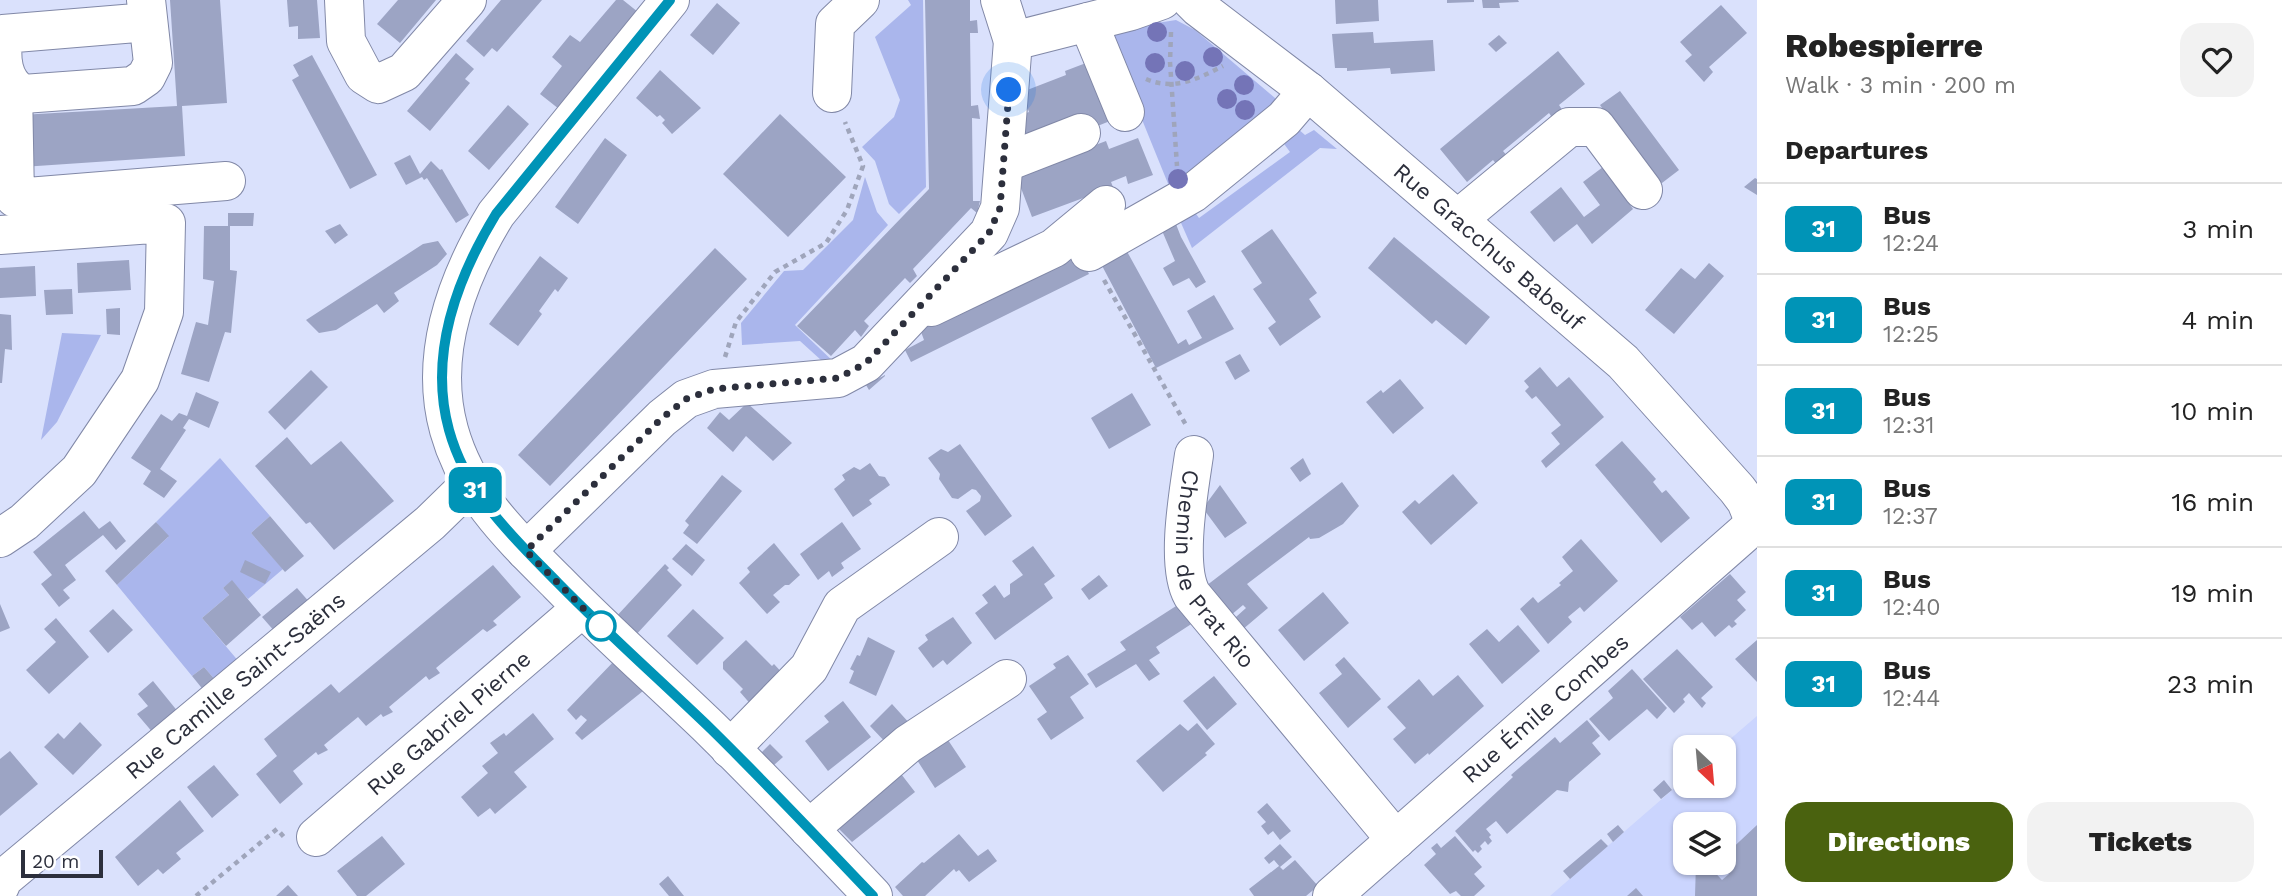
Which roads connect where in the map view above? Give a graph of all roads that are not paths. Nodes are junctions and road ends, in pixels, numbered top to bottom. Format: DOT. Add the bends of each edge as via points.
graph roads {
  1 [pos="344,0"];
  2 [pos="467,0"];
  3 [pos="670,0"];
  4 [pos="860,0"];
  5 [pos="1000,0"];
  6 [pos="1162,0"];
  7 [pos="1191,0"];
  8 [pos="147,11"];
  9 [pos="1088,22"];
  10 [pos="1013,41"];
  11 [pos="13,89"];
  12 [pos="1308,91"];
  13 [pos="832,93"];
  14 [pos="1125,112"];
  15 [pos="1082,133"];
  16 [pos="1004,163"];
  17 [pos="226,181"];
  18 [pos="1643,190"];
  19 [pos="1106,205"];
  20 [pos="1458,219"];
  21 [pos="0,235"];
  22 [pos="1089,252"];
  23 [pos="910,317"];
  24 [pos="1194,455"];
  25 [pos="471,483"];
  26 [pos="1756,524"];
  27 [pos="939,537"];
  28 [pos="0,538"];
  29 [pos="526,551"];
  30 [pos="582,608"];
  31 [pos="1007,679"];
  32 [pos="730,749"];
  33 [pos="809,829"];
  34 [pos="316,838"];
  35 [pos="1395,840"];
  36 [pos="0,886"];
  37 [pos="873,896"];
  38 [pos="1332,896"];
  1 -- 2 [label="street" via="346,41 363,75 378,84 404,72"];
  3 -- 25 [label="street" via="496,214 467,265 449,320 441,379 449,429"];
  4 -- 13 [label="street" via="835,24"];
  5 -- 10 [label="street"];
  6 -- 9 [label="street"];
  7 -- 12 [label="street, Rue Gracchus Babeuf"];
  8 -- 11 [label="street" via="3,34 2,54"];
  8 -- 11 [label="street" via="153,63 146,78 133,86 23,94"];
  9 -- 10 [label="street"];
  9 -- 14 [label="street"];
  10 -- 16 [label="street"];
  11 -- 17 [label="street" via="15,198"];
  12 -- 20 [label="street, Rue Gracchus Babeuf"];
  12 -- 22 [label="street" via="1284,119 1193,193"];
  15 -- 16 [label="street"];
  16 -- 23 [label="street" via="1000,208 989,233"];
  18 -- 20 [label="street" via="1596,127 1569,127"];
  19 -- 23 [label="street" via="1054,248"];
  20 -- 26 [label="street, Rue Gracchus Babeuf" via="1623,362 1737,489"];
  21 -- 28 [label="street" via="166,223 164,312 141,380 79,471"];
  23 -- 29 [label="street" via="866,363 838,378 714,389 686,399"];
  24 -- 35 [label="street, Chemin de Prat Rio" via="1186,510 1186,585"];
  25 -- 29 [label="street"];
  25 -- 36 [label="street, Rue Camille Saint-Saëns" via="430,523"];
  26 -- 35 [label="street, Rue Émile Combes"];
  27 -- 32 [label="street" via="842,606 809,668"];
  29 -- 30 [label="street"];
  30 -- 32 [label="street"];
  30 -- 34 [label="street, Rue Gabriel Pierne"];
  31 -- 33 [label="street" via="908,744"];
  32 -- 33 [label="street"];
  33 -- 37 [label="street"];
  35 -- 38 [label="street, Rue Émile Combes"];
}
